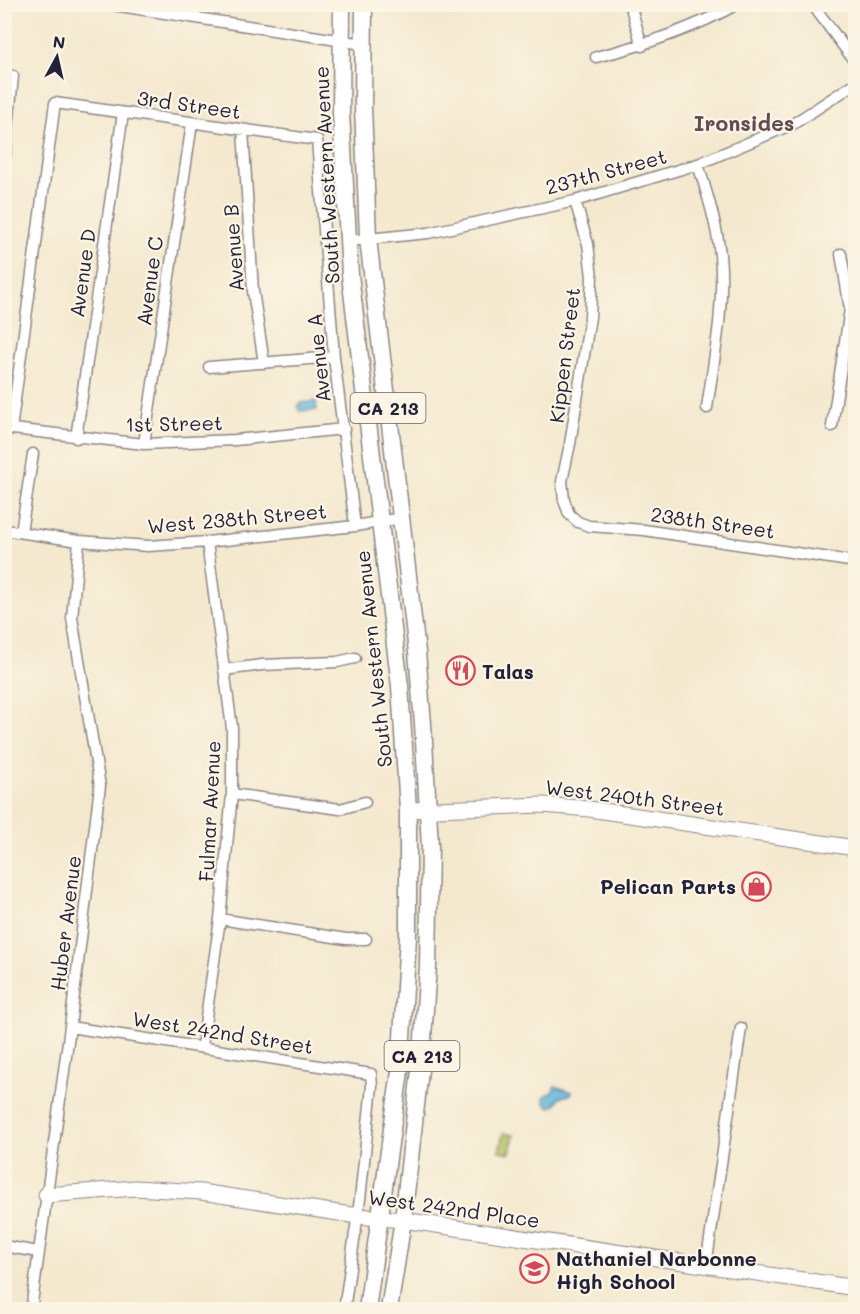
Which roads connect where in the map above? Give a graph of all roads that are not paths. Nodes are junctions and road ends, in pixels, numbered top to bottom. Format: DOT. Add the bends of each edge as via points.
graph roads {
  1 [pos="107,4"];
  2 [pos="342,4"];
  3 [pos="364,4"];
  4 [pos="630,4"];
  5 [pos="737,4"];
  6 [pos="812,4"];
  7 [pos="341,41"];
  8 [pos="363,44"];
  9 [pos="642,45"];
  10 [pos="596,57"];
  11 [pos="855,63"];
  12 [pos="9,75"];
  13 [pos="855,83"];
  14 [pos="123,113"];
  15 [pos="192,123"];
  16 [pos="243,130"];
  17 [pos="317,140"];
  18 [pos="699,164"];
  19 [pos="4,168"];
  20 [pos="575,201"];
  21 [pos="368,239"];
  22 [pos="348,241"];
  23 [pos="841,254"];
  24 [pos="853,309"];
  25 [pos="334,357"];
  26 [pos="264,363"];
  27 [pos="209,367"];
  28 [pos="707,408"];
  29 [pos="832,426"];
  30 [pos="8,429"];
  31 [pos="344,429"];
  32 [pos="76,438"];
  33 [pos="144,444"];
  34 [pos="33,454"];
  35 [pos="569,514"];
  36 [pos="402,518"];
  37 [pos="380,522"];
  38 [pos="355,526"];
  39 [pos="4,530"];
  40 [pos="21,532"];
  41 [pos="79,541"];
  42 [pos="207,542"];
  43 [pos="855,562"];
  44 [pos="355,658"];
  45 [pos="224,670"];
  46 [pos="232,794"];
  47 [pos="365,802"];
  48 [pos="428,809"];
  49 [pos="408,810"];
  50 [pos="855,848"];
  51 [pos="220,919"];
  52 [pos="366,939"];
  53 [pos="70,1027"];
  54 [pos="741,1028"];
  55 [pos="202,1046"];
  56 [pos="46,1195"];
  57 [pos="358,1216"];
  58 [pos="381,1217"];
  59 [pos="403,1220"];
  60 [pos="4,1246"];
  61 [pos="38,1252"];
  62 [pos="706,1266"];
  63 [pos="855,1288"];
  64 [pos="31,1310"];
  65 [pos="344,1310"];
  66 [pos="367,1310"];
  67 [pos="389,1310"];
  1 -- 7 [label="street"];
  2 -- 7 [label="main road, South Western Avenue / CA 213"];
  3 -- 8 [label="main road, South Western Avenue / CA 213"];
  4 -- 9 [label="street"];
  5 -- 9 [label="street"];
  6 -- 11 [label="street"];
  7 -- 8 [label="street"];
  7 -- 22 [label="main road, South Western Avenue / CA 213"];
  8 -- 21 [label="main road, South Western Avenue / CA 213"];
  9 -- 10 [label="street"];
  12 -- 19 [label="street"];
  13 -- 18 [label="street, 237th Street" via="793,124"];
  14 -- 15 [label="street, 3rd Street"];
  14 -- 30 [label="street, 3rd Street" via="56,103"];
  14 -- 32 [label="street, Avenue D"];
  15 -- 16 [label="street, 3rd Street"];
  15 -- 33 [label="street, Avenue C"];
  16 -- 17 [label="street, 3rd Street"];
  16 -- 26 [label="street, Avenue B" via="253,291"];
  17 -- 25 [label="street, Avenue A"];
  18 -- 20 [label="street, 237th Street"];
  18 -- 28 [label="street" via="716,228 721,282"];
  20 -- 21 [label="street, 237th Street" via="428,233"];
  20 -- 35 [label="street, Kippen Street" via="588,244 592,276 590,317 562,481"];
  21 -- 22 [label="street, 237th Street"];
  21 -- 36 [label="main road, South Western Avenue / CA 213"];
  22 -- 37 [label="main road, South Western Avenue / CA 213"];
  23 -- 24 [label="street"];
  24 -- 29 [label="street"];
  25 -- 26 [label="street"];
  25 -- 31 [label="street, Avenue A"];
  26 -- 27 [label="street"];
  30 -- 32 [label="street, 1st Street"];
  31 -- 33 [label="street, 1st Street" via="235,441"];
  31 -- 38 [label="street, Avenue A"];
  32 -- 33 [label="street, 1st Street"];
  34 -- 40 [label="street"];
  35 -- 43 [label="street, 238th Street" via="589,526"];
  36 -- 37 [label="street, West 238th Street"];
  36 -- 48 [label="main road, South Western Avenue / CA 213" via="420,683"];
  37 -- 38 [label="street, West 238th Street"];
  37 -- 49 [label="main road, South Western Avenue / CA 213" via="400,686"];
  38 -- 42 [label="street, West 238th Street"];
  39 -- 40 [label="street, West 238th Street"];
  40 -- 41 [label="street, West 238th Street"];
  41 -- 42 [label="street, West 238th Street" via="148,546"];
  41 -- 53 [label="street, Huber Avenue" via="72,618 100,786"];
  42 -- 45 [label="street, Fulmar Avenue"];
  44 -- 45 [label="street"];
  45 -- 46 [label="street, Fulmar Avenue" via="232,728"];
  46 -- 47 [label="street" via="339,809"];
  46 -- 51 [label="street, Fulmar Avenue"];
  48 -- 49 [label="street, West 240th Street"];
  48 -- 50 [label="street, West 240th Street" via="543,805 589,809"];
  48 -- 59 [label="main road, South Western Avenue / CA 213" via="428,966"];
  49 -- 58 [label="main road, South Western Avenue / CA 213" via="405,1003"];
  51 -- 52 [label="street"];
  51 -- 55 [label="street, Fulmar Avenue"];
  53 -- 55 [label="street, West 242nd Street"];
  53 -- 56 [label="street, Huber Avenue"];
  54 -- 62 [label="street"];
  55 -- 57 [label="street, West 242nd Street" via="371,1074"];
  56 -- 57 [label="street, West 242nd Place" via="135,1188 201,1192"];
  56 -- 61 [label="street, Huber Avenue"];
  57 -- 58 [label="street, West 242nd Place"];
  57 -- 65 [label="street"];
  58 -- 59 [label="street, West 242nd Place"];
  58 -- 66 [label="main road, South Western Avenue / CA 213"];
  59 -- 62 [label="street, West 242nd Place"];
  59 -- 67 [label="main road, South Western Avenue / CA 213"];
  60 -- 61 [label="street"];
  61 -- 64 [label="street, Huber Avenue"];
  62 -- 63 [label="street, West 242nd Place"];
}
